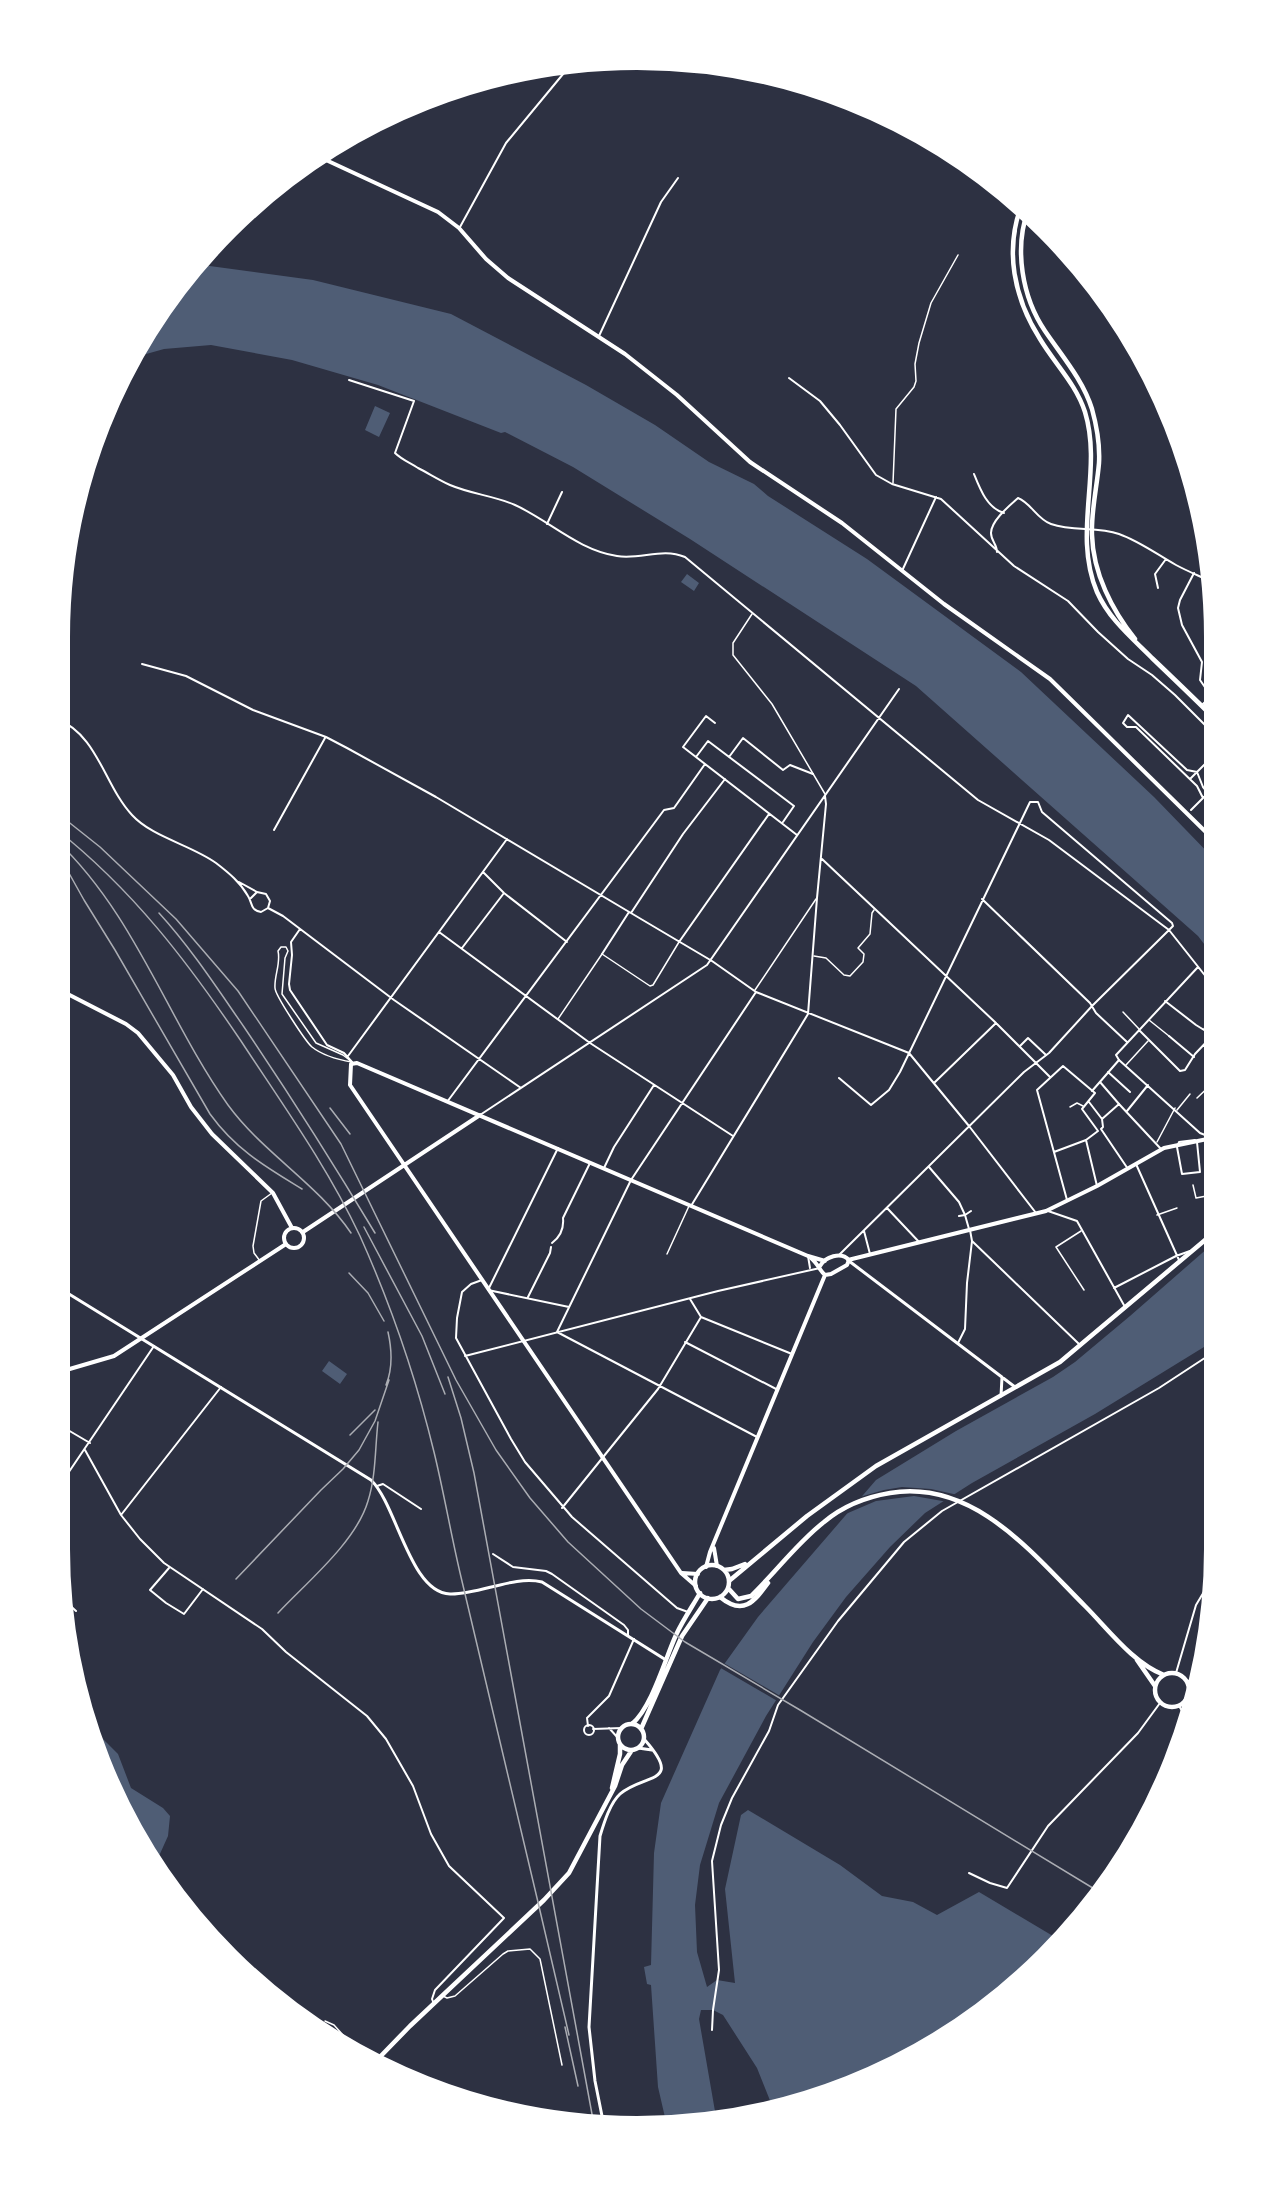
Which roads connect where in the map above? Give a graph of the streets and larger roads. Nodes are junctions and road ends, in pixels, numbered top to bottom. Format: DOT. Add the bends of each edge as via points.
graph roads {
  1 [pos="566,71"];
  2 [pos="324,159"];
  3 [pos="678,178"];
  4 [pos="1019,214"];
  5 [pos="1026,219"];
  6 [pos="459,228"];
  7 [pos="599,336"];
  8 [pos="789,378"];
  9 [pos="349,380"];
  10 [pos="974,474"];
  11 [pos="562,492"];
  12 [pos="936,497"];
  13 [pos="1004,513"];
  14 [pos="547,524"];
  15 [pos="1092,529"];
  16 [pos="1086,530"];
  17 [pos="997,552"];
  18 [pos="1166,559"];
  19 [pos="902,571"];
  20 [pos="1194,573"];
  21 [pos="1205,578"];
  22 [pos="1158,588"];
  23 [pos="1142,648"];
  24 [pos="142,664"];
  25 [pos="900,689"];
  26 [pos="1208,692"];
  27 [pos="1208,699"];
  28 [pos="1202,706"];
  29 [pos="1208,712"];
  30 [pos="879,718"];
  31 [pos="715,723"];
  32 [pos="66,724"];
  33 [pos="1208,728"];
  34 [pos="326,737"];
  35 [pos="696,757"];
  36 [pos="729,757"];
  37 [pos="1208,761"];
  38 [pos="705,764"];
  39 [pos="1197,772"];
  40 [pos="813,774"];
  41 [pos="725,779"];
  42 [pos="1190,779"];
  43 [pos="825,794"];
  44 [pos="1203,798"];
  45 [pos="818,805"];
  46 [pos="1191,810"];
  47 [pos="769,813"];
  48 [pos="826,815"];
  49 [pos="782,823"];
  50 [pos="1019,823"];
  51 [pos="274,830"];
  52 [pos="1208,834"];
  53 [pos="797,835"];
  54 [pos="507,839"];
  55 [pos="821,859"];
  56 [pos="483,872"];
  57 [pos="239,882"];
  58 [pos="257,892"];
  59 [pos="504,893"];
  60 [pos="602,896"];
  61 [pos="251,899"];
  62 [pos="982,899"];
  63 [pos="268,908"];
  64 [pos="630,912"];
  65 [pos="300,929"];
  66 [pos="1169,930"];
  67 [pos="439,932"];
  68 [pos="567,942"];
  69 [pos="679,942"];
  70 [pos="462,948"];
  71 [pos="602,954"];
  72 [pos="710,960"];
  73 [pos="1198,966"];
  74 [pos="945,976"];
  75 [pos="1208,980"];
  76 [pos="755,991"];
  77 [pos="66,993"];
  78 [pos="527,996"];
  79 [pos="390,998"];
  80 [pos="1165,1001"];
  81 [pos="1092,1006"];
  82 [pos="808,1014"];
  83 [pos="996,1023"];
  84 [pos="1139,1030"];
  85 [pos="1208,1032"];
  86 [pos="1169,1036"];
  87 [pos="1208,1041"];
  88 [pos="1127,1042"];
  89 [pos="590,1043"];
  90 [pos="1204,1045"];
  91 [pos="1020,1046"];
  92 [pos="1208,1048"];
  93 [pos="909,1053"];
  94 [pos="1045,1055"];
  95 [pos="348,1056"];
  96 [pos="1194,1057"];
  97 [pos="479,1059"];
  98 [pos="1119,1060"];
  99 [pos="352,1062"];
  100 [pos="1035,1063"];
  101 [pos="1108,1072"];
  102 [pos="1050,1077"];
  103 [pos="839,1078"];
  104 [pos="1100,1082"];
  105 [pos="934,1083"];
  106 [pos="654,1085"];
  107 [pos="1148,1085"];
  108 [pos="521,1088"];
  109 [pos="1093,1092"];
  110 [pos="1130,1092"];
  111 [pos="1089,1101"];
  112 [pos="447,1102"];
  113 [pos="682,1103"];
  114 [pos="1119,1104"];
  115 [pos="1126,1112"];
  116 [pos="480,1115"];
  117 [pos="1102,1119"];
  118 [pos="969,1126"];
  119 [pos="1099,1130"];
  120 [pos="1200,1133"];
  121 [pos="733,1136"];
  122 [pos="1208,1136"];
  123 [pos="1208,1138"];
  124 [pos="1086,1140"];
  125 [pos="1197,1142"];
  126 [pos="1178,1145"];
  127 [pos="558,1148"];
  128 [pos="1161,1149"];
  129 [pos="1054,1152"];
  130 [pos="591,1163"];
  131 [pos="1136,1164"];
  132 [pos="404,1166"];
  133 [pos="929,1167"];
  134 [pos="604,1168"];
  135 [pos="1128,1169"];
  136 [pos="631,1180"];
  137 [pos="1097,1186"];
  138 [pos="1067,1200"];
  139 [pos="690,1206"];
  140 [pos="887,1208"];
  141 [pos="970,1211"];
  142 [pos="1046,1211"];
  143 [pos="1035,1213"];
  144 [pos="966,1215"];
  145 [pos="959,1216"];
  146 [pos="292,1228"];
  147 [pos="970,1230"];
  148 [pos="864,1231"];
  149 [pos="303,1232"];
  150 [pos="1208,1238"];
  151 [pos="972,1241"];
  152 [pos="920,1243"];
  153 [pos="286,1244"];
  154 [pos="552,1244"];
  155 [pos="550,1248"];
  156 [pos="1193,1250"];
  157 [pos="870,1254"];
  158 [pos="840,1255"];
  159 [pos="808,1256"];
  160 [pos="1176,1256"];
  161 [pos="848,1260"];
  162 [pos="825,1261"];
  163 [pos="1179,1262"];
  164 [pos="820,1267"];
  165 [pos="810,1269"];
  166 [pos="825,1275"];
  167 [pos="482,1280"];
  168 [pos="1114,1288"];
  169 [pos="488,1290"];
  170 [pos="66,1292"];
  171 [pos="528,1298"];
  172 [pos="690,1299"];
  173 [pos="570,1307"];
  174 [pos="1125,1308"];
  175 [pos="701,1317"];
  176 [pos="557,1332"];
  177 [pos="141,1339"];
  178 [pos="522,1341"];
  179 [pos="685,1342"];
  180 [pos="958,1343"];
  181 [pos="1081,1346"];
  182 [pos="154,1347"];
  183 [pos="793,1354"];
  184 [pos="465,1356"];
  185 [pos="1208,1356"];
  186 [pos="66,1366"];
  187 [pos="69,1370"];
  188 [pos="66,1371"];
  189 [pos="1002,1377"];
  190 [pos="66,1382"];
  191 [pos="660,1386"];
  192 [pos="221,1387"];
  193 [pos="1017,1388"];
  194 [pos="778,1390"];
  195 [pos="1001,1396"];
  196 [pos="66,1429"];
  197 [pos="758,1437"];
  198 [pos="90,1443"];
  199 [pos="85,1450"];
  200 [pos="602,1458"];
  201 [pos="66,1477"];
  202 [pos="377,1486"];
  203 [pos="562,1508"];
  204 [pos="421,1509"];
  205 [pos="121,1515"];
  206 [pos="714,1547"];
  207 [pos="493,1554"];
  208 [pos="751,1561"];
  209 [pos="717,1566"];
  210 [pos="170,1567"];
  211 [pos="706,1567"];
  212 [pos="724,1570"];
  213 [pos="681,1573"];
  214 [pos="698,1574"];
  215 [pos="775,1574"];
  216 [pos="729,1581"];
  217 [pos="696,1586"];
  218 [pos="1207,1587"];
  219 [pos="728,1588"];
  220 [pos="203,1589"];
  221 [pos="700,1593"];
  222 [pos="720,1597"];
  223 [pos="708,1599"];
  224 [pos="69,1605"];
  225 [pos="76,1611"];
  226 [pos="688,1612"];
  227 [pos="628,1636"];
  228 [pos="634,1639"];
  229 [pos="1130,1651"];
  230 [pos="666,1660"];
  231 [pos="1176,1673"];
  232 [pos="1164,1675"];
  233 [pos="1188,1682"];
  234 [pos="1192,1683"];
  235 [pos="1155,1686"];
  236 [pos="1188,1697"];
  237 [pos="1160,1703"];
  238 [pos="1179,1706"];
  239 [pos="1184,1714"];
  240 [pos="632,1724"];
  241 [pos="588,1726"];
  242 [pos="609,1728"];
  243 [pos="622,1728"];
  244 [pos="642,1729"];
  245 [pos="594,1730"];
  246 [pos="618,1738"];
  247 [pos="644,1739"];
  248 [pos="620,1744"];
  249 [pos="638,1748"];
  250 [pos="632,1750"];
  251 [pos="654,1750"];
  252 [pos="611,1791"];
  253 [pos="969,1873"];
  254 [pos="434,2004"];
  255 [pos="712,2030"];
  256 [pos="379,2058"];
  257 [pos="603,2119"];
  1 -- 6 [label="street" via="506,143"];
  2 -- 6 [label="main road" via="438,212"];
  3 -- 7 [label="street" via="661,202"];
  4 -- 16 [label="main road" via="1013,236 1016,284 1023,306 1040,339 1076,389 1091,435"];
  5 -- 15 [label="main road" via="1022,236 1024,282 1031,303 1083,387 1098,434"];
  6 -- 7 [label="main road" via="508,278"];
  7 -- 19 [label="main road" via="677,395 750,462 842,523"];
  8 -- 12 [label="street" via="820,401 876,475"];
  9 -- 14 [label="street" via="414,401 396,449 398,456 450,485 514,505"];
  10 -- 13 [label="street" via="989,503"];
  11 -- 14 [label="street"];
  12 -- 17 [label="street"];
  12 -- 19 [label="street"];
  13 -- 16 [label="street" via="1018,498 1051,524"];
  13 -- 17 [label="street" via="991,531"];
  14 -- 30 [label="street" via="591,548 618,556 664,552 685,557"];
  15 -- 16 [label="street"];
  15 -- 18 [label="street" via="1121,535"];
  15 -- 23 [label="main road" via="1102,583 1112,605"];
  16 -- 23 [label="main road" via="1097,591 1106,609"];
  17 -- 33 [label="street" via="1068,601 1098,633 1160,682"];
  18 -- 20 [label="street"];
  18 -- 22 [label="street" via="1155,574"];
  19 -- 52 [label="main road" via="1050,679"];
  20 -- 21 [label="street"];
  20 -- 26 [label="street" via="1178,609 1202,662 1200,680"];
  23 -- 28 [label="main road"];
  24 -- 34 [label="street" via="186,676 253,710"];
  25 -- 30 [label="street"];
  27 -- 28 [label="street"];
  28 -- 29 [label="main road"];
  30 -- 43 [label="street"];
  30 -- 50 [label="street" via="978,800"];
  31 -- 35 [label="street" via="706,716 683,747"];
  32 -- 57 [label="street" via="88,742 116,794 136,819 201,853"];
  34 -- 51 [label="street"];
  34 -- 54 [label="street"];
  35 -- 36 [label="street" via="708,741"];
  35 -- 38 [label="street"];
  36 -- 40 [label="street" via="743,738 783,770 790,765"];
  36 -- 49 [label="street" via="794,806"];
  37 -- 39 [label="street"];
  38 -- 41 [label="street"];
  38 -- 60 [label="street" via="674,808 664,810"];
  39 -- 42 [label="street"];
  39 -- 42 [label="street" via="1187,770 1126,716 1123,723 1127,727 1136,727"];
  39 -- 44 [label="street" via="1208,793"];
  41 -- 47 [label="street"];
  41 -- 64 [label="street"];
  42 -- 44 [label="street"];
  43 -- 45 [label="street"];
  43 -- 48 [label="street"];
  44 -- 46 [label="street"];
  45 -- 48 [label="street"];
  45 -- 53 [label="street"];
  47 -- 49 [label="street"];
  47 -- 69 [label="street"];
  48 -- 55 [label="street"];
  49 -- 53 [label="street"];
  50 -- 62 [label="street"];
  50 -- 66 [label="street" via="1049,840"];
  50 -- 66 [label="street" via="1029,803 1038,802 1042,812 1172,923"];
  53 -- 72 [label="street"];
  54 -- 56 [label="street"];
  54 -- 60 [label="street"];
  55 -- 74 [label="street"];
  55 -- 82 [label="street"];
  56 -- 59 [label="street"];
  56 -- 67 [label="street"];
  57 -- 58 [label="street"];
  57 -- 61 [label="street"];
  58 -- 61 [label="street"];
  58 -- 63 [label="street" via="269,897"];
  59 -- 68 [label="street"];
  59 -- 70 [label="street"];
  60 -- 64 [label="street"];
  60 -- 68 [label="street"];
  61 -- 63 [label="street" via="255,910"];
  62 -- 74 [label="street"];
  62 -- 81 [label="street"];
  63 -- 65 [label="street"];
  64 -- 69 [label="street"];
  64 -- 71 [label="street"];
  65 -- 79 [label="street"];
  65 -- 95 [label="street" via="291,942 290,990 327,1045"];
  66 -- 73 [label="street"];
  66 -- 81 [label="street"];
  67 -- 70 [label="street"];
  67 -- 79 [label="street"];
  68 -- 78 [label="street"];
  69 -- 72 [label="street"];
  70 -- 78 [label="street"];
  72 -- 76 [label="street"];
  72 -- 89 [label="street"];
  73 -- 75 [label="street"];
  73 -- 80 [label="street"];
  74 -- 83 [label="street"];
  74 -- 93 [label="street"];
  76 -- 82 [label="street"];
  76 -- 113 [label="street"];
  77 -- 146 [label="main road" via="138,1033 173,1075 212,1134 273,1193"];
  78 -- 89 [label="street"];
  78 -- 97 [label="street"];
  79 -- 95 [label="street"];
  79 -- 97 [label="street"];
  80 -- 84 [label="street"];
  80 -- 85 [label="street"];
  81 -- 88 [label="street"];
  81 -- 94 [label="street"];
  82 -- 93 [label="street"];
  82 -- 121 [label="street"];
  83 -- 91 [label="street"];
  83 -- 105 [label="street"];
  84 -- 88 [label="street"];
  84 -- 96 [label="street" via="1180,1071"];
  86 -- 96 [label="street"];
  87 -- 90 [label="street"];
  88 -- 98 [label="street" via="1116,1055"];
  89 -- 106 [label="street"];
  89 -- 108 [label="street"];
  90 -- 92 [label="street"];
  90 -- 96 [label="street"];
  91 -- 94 [label="street" via="1028,1038"];
  91 -- 100 [label="street"];
  93 -- 103 [label="street" via="889,1090 871,1105"];
  93 -- 105 [label="street"];
  94 -- 100 [label="street"];
  95 -- 99 [label="street"];
  97 -- 108 [label="street"];
  97 -- 112 [label="street"];
  98 -- 101 [label="street"];
  98 -- 107 [label="street"];
  99 -- 112 [label="main road"];
  99 -- 132 [label="main road" via="350,1085"];
  100 -- 102 [label="street"];
  100 -- 118 [label="street"];
  101 -- 104 [label="street"];
  101 -- 110 [label="street"];
  102 -- 109 [label="street" via="1063,1066"];
  102 -- 129 [label="street" via="1037,1090"];
  104 -- 109 [label="street"];
  104 -- 114 [label="street"];
  105 -- 118 [label="street"];
  106 -- 113 [label="street"];
  106 -- 134 [label="street"];
  107 -- 115 [label="street"];
  107 -- 120 [label="street"];
  108 -- 116 [label="street"];
  109 -- 111 [label="street"];
  111 -- 117 [label="street"];
  111 -- 119 [label="street" via="1082,1109"];
  112 -- 116 [label="main road"];
  113 -- 121 [label="street"];
  113 -- 136 [label="street"];
  114 -- 115 [label="street"];
  114 -- 117 [label="street"];
  115 -- 128 [label="street"];
  116 -- 127 [label="main road"];
  116 -- 132 [label="main road"];
  117 -- 119 [label="street" via="1103,1127"];
  118 -- 133 [label="street"];
  118 -- 143 [label="street"];
  119 -- 124 [label="street"];
  119 -- 135 [label="street"];
  120 -- 122 [label="street"];
  120 -- 125 [label="street"];
  121 -- 139 [label="street"];
  123 -- 125 [label="main road"];
  124 -- 129 [label="street"];
  124 -- 137 [label="street"];
  125 -- 126 [label="main road"];
  125 -- 126 [label="street" via="1200,1172 1182,1174"];
  126 -- 128 [label="main road"];
  127 -- 130 [label="main road"];
  127 -- 169 [label="street"];
  128 -- 131 [label="main road"];
  129 -- 138 [label="street"];
  130 -- 134 [label="main road"];
  130 -- 154 [label="street"];
  131 -- 135 [label="main road"];
  131 -- 160 [label="street"];
  132 -- 149 [label="main road"];
  132 -- 167 [label="main road"];
  133 -- 140 [label="street"];
  133 -- 144 [label="street"];
  134 -- 136 [label="main road"];
  135 -- 137 [label="main road"];
  136 -- 139 [label="main road"];
  136 -- 173 [label="street"];
  137 -- 138 [label="main road"];
  138 -- 142 [label="main road"];
  139 -- 159 [label="main road"];
  140 -- 148 [label="street"];
  140 -- 152 [label="street"];
  141 -- 144 [label="street"];
  142 -- 143 [label="main road"];
  142 -- 168 [label="street" via="1075,1219"];
  143 -- 147 [label="main road"];
  144 -- 145 [label="street"];
  144 -- 147 [label="street"];
  146 -- 149 [label="main road"];
  146 -- 153 [label="main road" via="285,1235"];
  147 -- 151 [label="street"];
  147 -- 152 [label="main road"];
  148 -- 157 [label="street"];
  148 -- 158 [label="street"];
  149 -- 153 [label="main road" via="304,1239 298,1247"];
  150 -- 156 [label="main road"];
  151 -- 180 [label="street" via="964,1329"];
  151 -- 181 [label="street"];
  152 -- 157 [label="main road"];
  153 -- 177 [label="main road"];
  155 -- 171 [label="street"];
  156 -- 160 [label="street"];
  156 -- 163 [label="main road"];
  157 -- 161 [label="main road"];
  158 -- 161 [label="main road"];
  158 -- 162 [label="main road"];
  159 -- 162 [label="main road"];
  159 -- 164 [label="main road"];
  159 -- 165 [label="street"];
  160 -- 163 [label="street"];
  160 -- 168 [label="street"];
  161 -- 166 [label="main road" via="847,1265"];
  161 -- 180 [label="street"];
  162 -- 164 [label="main road"];
  163 -- 174 [label="main road"];
  164 -- 165 [label="street"];
  164 -- 166 [label="main road"];
  165 -- 172 [label="street"];
  166 -- 183 [label="main road"];
  167 -- 169 [label="main road"];
  167 -- 184 [label="street" via="465,1288 459,1299 455,1331"];
  168 -- 174 [label="street"];
  169 -- 171 [label="street"];
  169 -- 178 [label="main road"];
  170 -- 177 [label="street"];
  171 -- 173 [label="street"];
  172 -- 175 [label="street"];
  172 -- 176 [label="street"];
  173 -- 176 [label="street"];
  174 -- 181 [label="main road"];
  175 -- 179 [label="street"];
  175 -- 183 [label="street"];
  176 -- 178 [label="street"];
  176 -- 191 [label="street"];
  177 -- 182 [label="street"];
  177 -- 187 [label="main road" via="104,1360"];
  178 -- 184 [label="street"];
  178 -- 200 [label="main road"];
  179 -- 191 [label="street"];
  179 -- 194 [label="street"];
  180 -- 189 [label="street"];
  181 -- 193 [label="main road"];
  182 -- 192 [label="street"];
  182 -- 198 [label="street"];
  183 -- 194 [label="main road"];
  184 -- 203 [label="street" via="525,1462"];
  185 -- 255 [label="street" via="1159,1388 942,1511 904,1542 851,1605 778,1705 769,1731 721,1825 712,1861 719,1970"];
  186 -- 187 [label="street"];
  187 -- 188 [label="main road"];
  187 -- 190 [label="street"];
  189 -- 193 [label="street"];
  189 -- 195 [label="street"];
  191 -- 197 [label="street"];
  191 -- 200 [label="street"];
  192 -- 202 [label="street"];
  192 -- 205 [label="street"];
  193 -- 195 [label="main road"];
  194 -- 197 [label="main road"];
  195 -- 208 [label="main road" via="876,1466"];
  196 -- 198 [label="street"];
  197 -- 206 [label="main road"];
  198 -- 199 [label="street"];
  199 -- 201 [label="street"];
  199 -- 205 [label="street"];
  200 -- 203 [label="street"];
  200 -- 213 [label="main road"];
  202 -- 204 [label="street" via="382,1484"];
  202 -- 227 [label="street" via="422,1578 438,1591 457,1594 542,1582"];
  203 -- 226 [label="street" via="677,1608"];
  205 -- 210 [label="street"];
  206 -- 209 [label="main road"];
  206 -- 211 [label="main road"];
  207 -- 227 [label="street" via="513,1567 552,1574 624,1625"];
  208 -- 212 [label="main road"];
  208 -- 216 [label="main road"];
  209 -- 211 [label="main road"];
  209 -- 212 [label="main road"];
  210 -- 220 [label="street"];
  210 -- 220 [label="street" via="150,1590 166,1603 184,1614"];
  211 -- 214 [label="main road"];
  212 -- 216 [label="main road"];
  213 -- 214 [label="main road"];
  213 -- 217 [label="main road"];
  214 -- 217 [label="main road"];
  215 -- 219 [label="main road" via="745,1599 738,1599"];
  215 -- 222 [label="main road" via="748,1605 739,1606"];
  215 -- 229 [label="main road" via="809,1536 840,1511 865,1499 899,1492 940,1495 994,1519"];
  216 -- 219 [label="main road"];
  217 -- 221 [label="main road"];
  218 -- 231 [label="street" via="1196,1605"];
  219 -- 222 [label="main road"];
  220 -- 254 [label="street" via="262,1629 367,1716 386,1739 413,1786 430,1834 448,1866 504,1918 435,1990"];
  221 -- 223 [label="main road"];
  221 -- 226 [label="main road"];
  222 -- 223 [label="main road"];
  223 -- 244 [label="main road" via="682,1636"];
  224 -- 225 [label="street"];
  226 -- 230 [label="main road"];
  227 -- 228 [label="street"];
  228 -- 230 [label="street"];
  228 -- 241 [label="street" via="609,1696 587,1718"];
  229 -- 232 [label="main road"];
  229 -- 235 [label="main road"];
  230 -- 240 [label="main road" via="654,1689"];
  231 -- 232 [label="main road"];
  231 -- 233 [label="main road"];
  232 -- 235 [label="main road"];
  233 -- 234 [label="main road"];
  233 -- 236 [label="main road"];
  235 -- 237 [label="main road"];
  236 -- 238 [label="main road"];
  237 -- 238 [label="main road"];
  237 -- 253 [label="street" via="1138,1733 1048,1826 1007,1888"];
  238 -- 239 [label="street"];
  240 -- 243 [label="main road"];
  240 -- 244 [label="main road"];
  241 -- 245 [label="street"];
  241 -- 245 [label="street" via="585,1734 591,1735"];
  242 -- 243 [label="street"];
  242 -- 245 [label="street"];
  242 -- 246 [label="street"];
  243 -- 246 [label="main road"];
  244 -- 247 [label="main road"];
  246 -- 248 [label="main road"];
  247 -- 249 [label="main road"];
  247 -- 251 [label="street"];
  248 -- 250 [label="main road"];
  248 -- 252 [label="main road"];
  249 -- 250 [label="main road"];
  249 -- 251 [label="street"];
  250 -- 252 [label="main road"];
  251 -- 257 [label="street" via="660,1759 657,1775 618,1795 600,1836 589,2027"];
  252 -- 254 [label="main road" via="569,1873"];
  254 -- 256 [label="main road"];
}
